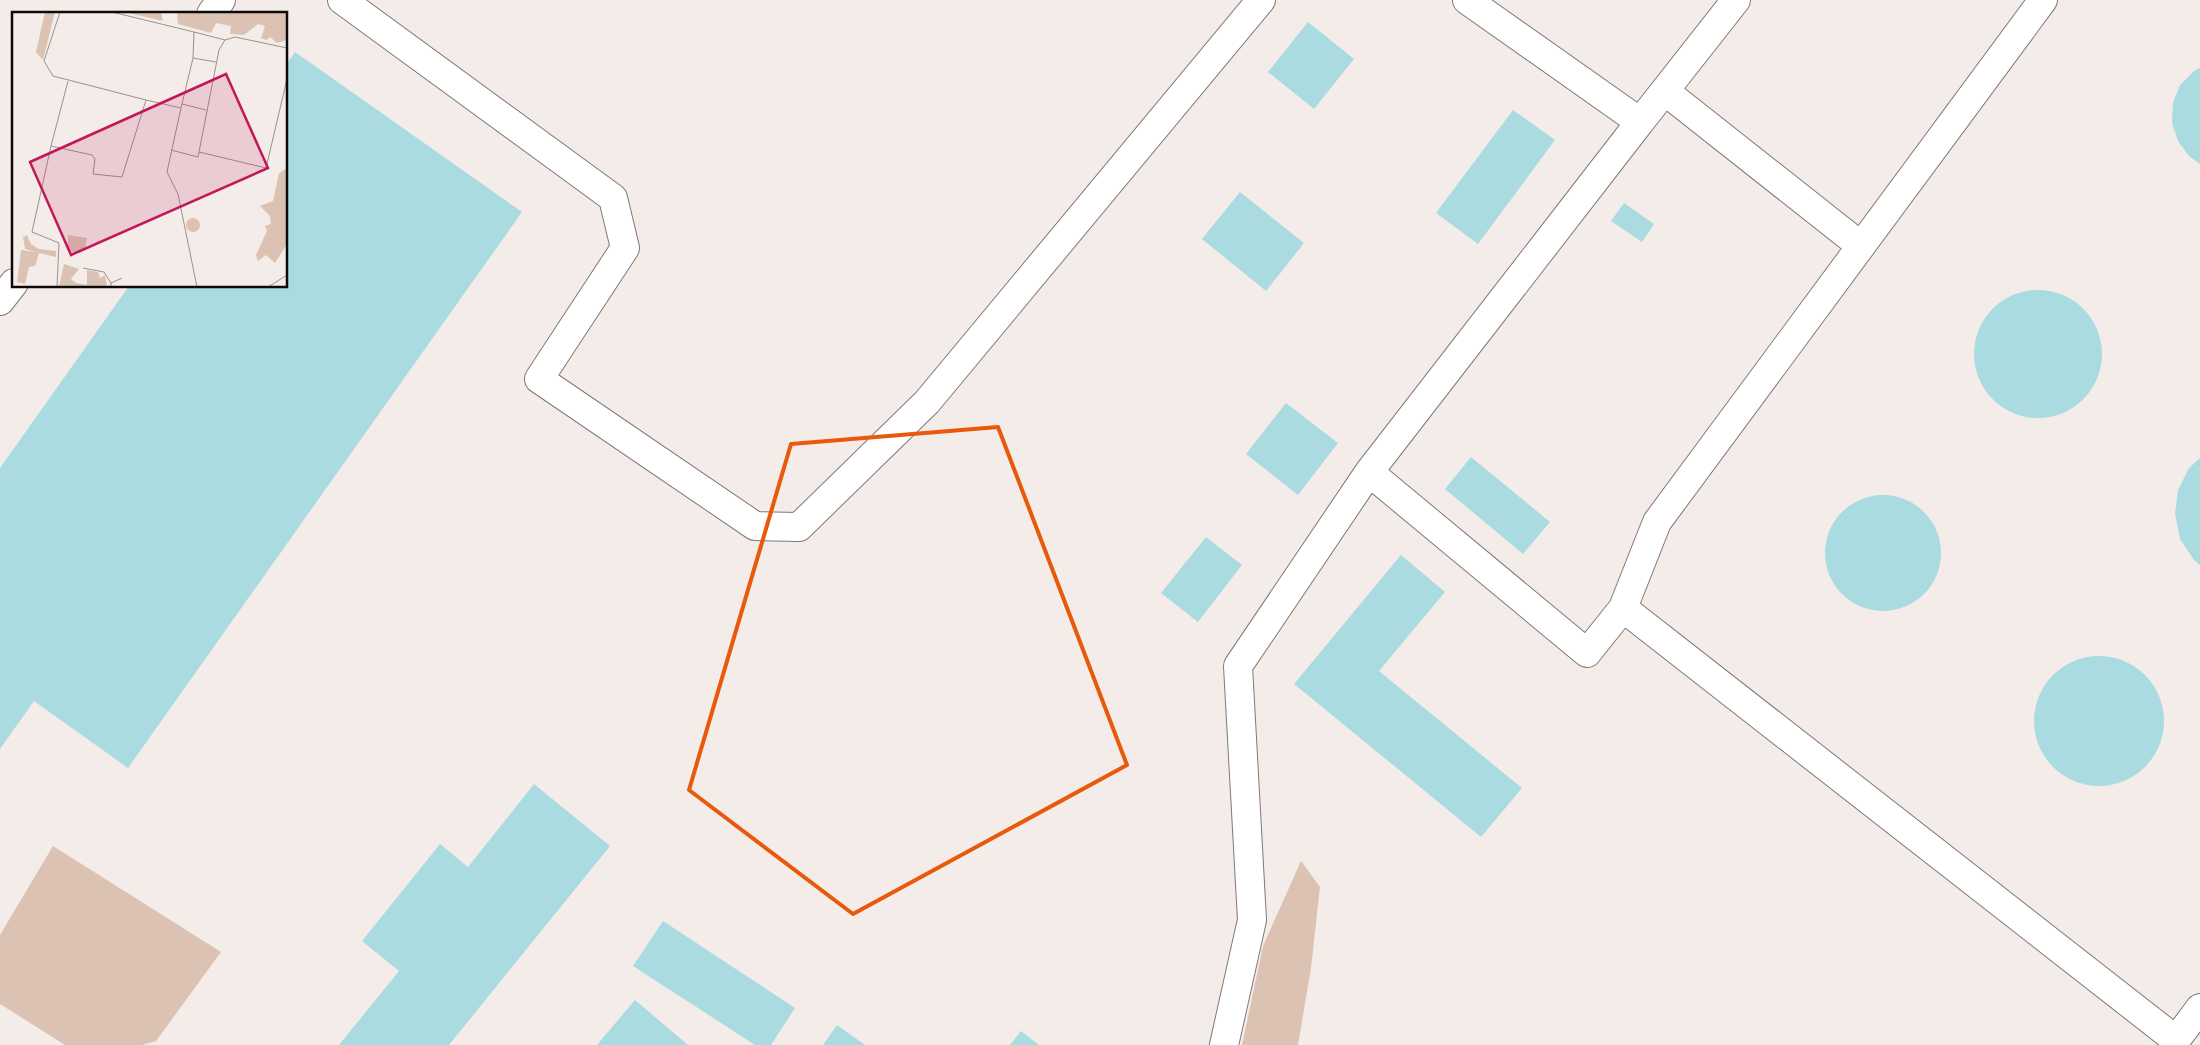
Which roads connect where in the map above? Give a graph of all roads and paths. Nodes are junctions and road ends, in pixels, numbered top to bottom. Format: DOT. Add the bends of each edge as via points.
graph roads {
  1 [pos="221,0"];
  2 [pos="342,0"];
  3 [pos="1261,0"];
  4 [pos="1467,0"];
  5 [pos="1736,0"];
  6 [pos="2042,0"];
  7 [pos="212,12"];
  8 [pos="1666,92"];
  9 [pos="1640,122"];
  10 [pos="1861,246"];
  11 [pos="12,285"];
  12 [pos="0,301"];
  13 [pos="1369,472"];
  14 [pos="1623,608"];
  15 [pos="2200,1008"];
  16 [pos="1224,1045"];
  1 -- 7 [label="lane"];
  2 -- 3 [label="lane" via="613,198 625,248 539,379 755,526 799,527 927,402"];
  4 -- 9 [label="lane"];
  5 -- 8 [label="lane"];
  6 -- 10 [label="lane"];
  8 -- 9 [label="lane"];
  8 -- 10 [label="lane"];
  9 -- 13 [label="lane"];
  10 -- 14 [label="lane" via="1657,522"];
  11 -- 12 [label="lane"];
  13 -- 14 [label="lane" via="1587,653"];
  13 -- 16 [label="lane" via="1238,666 1252,920"];
  14 -- 15 [label="lane" via="2176,1040"];
}
